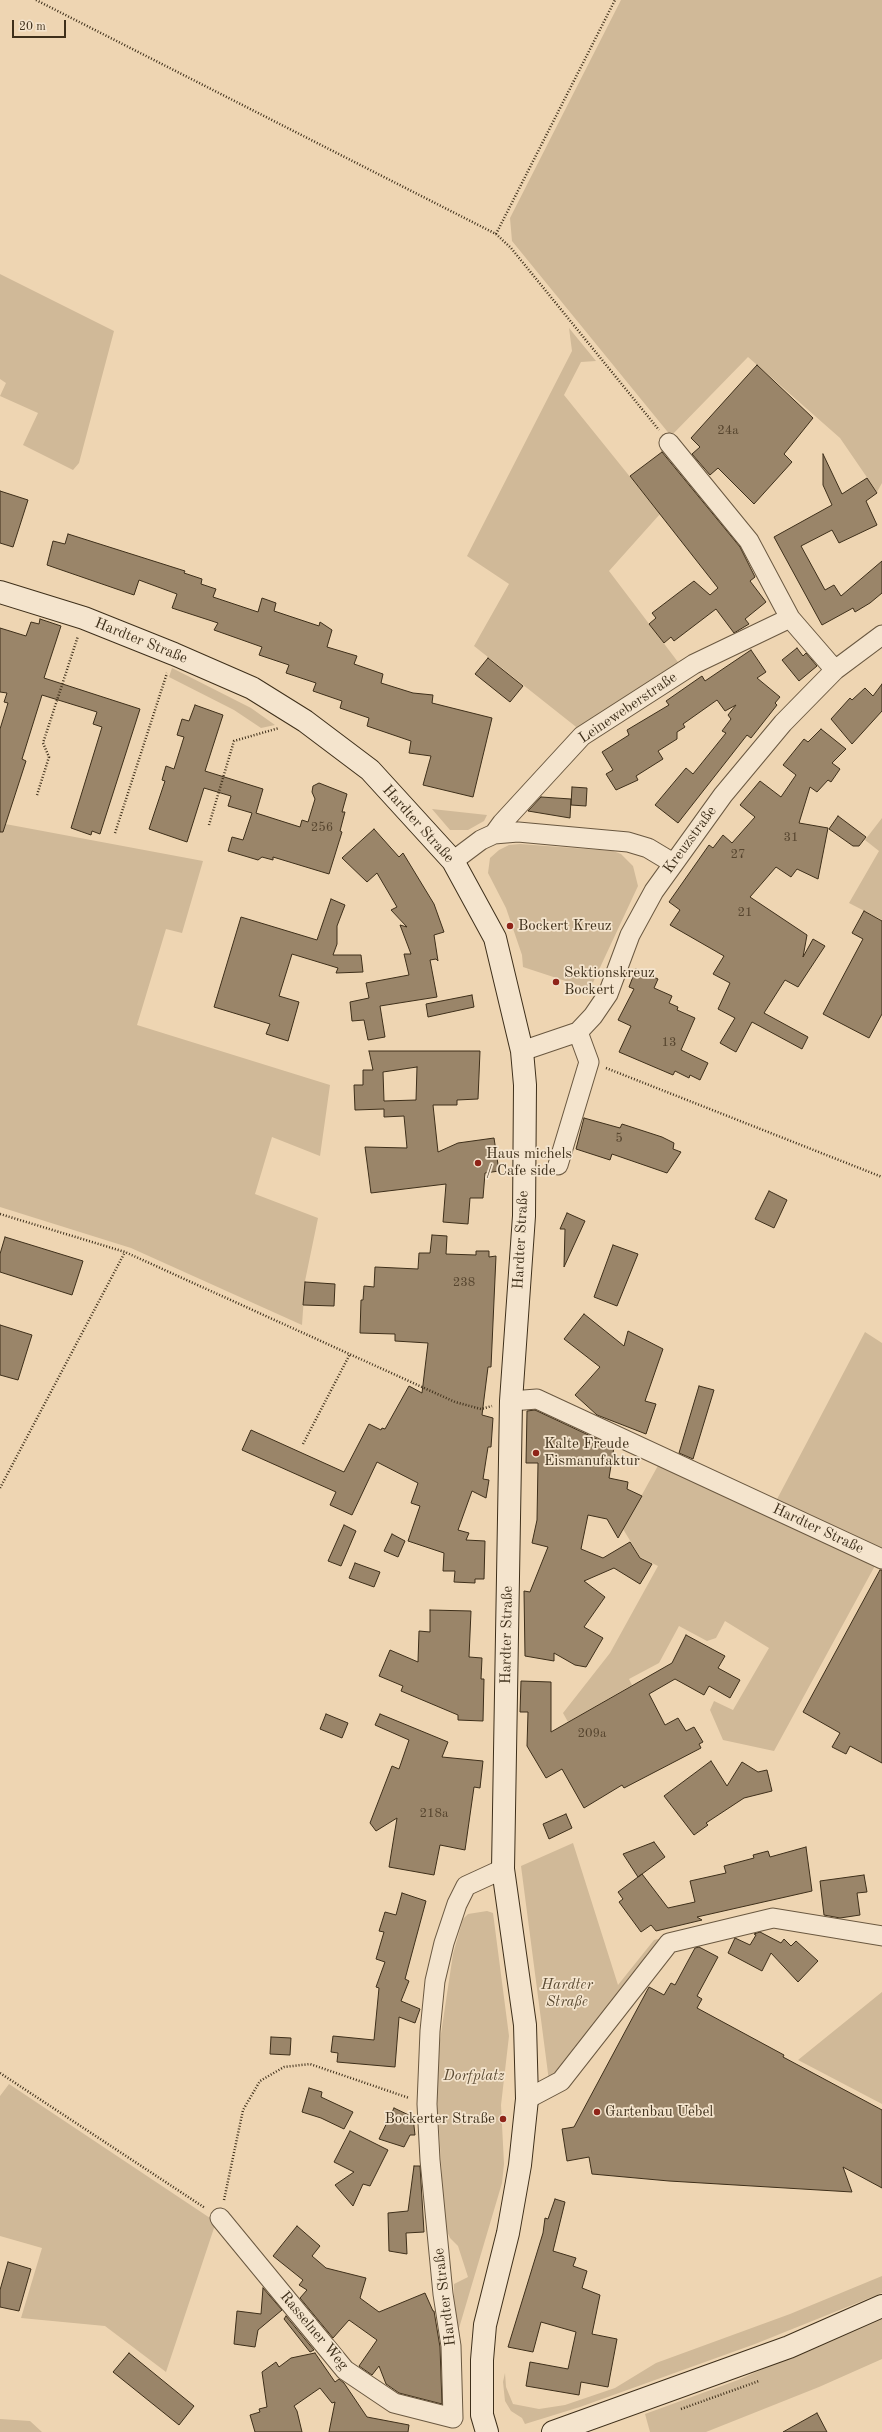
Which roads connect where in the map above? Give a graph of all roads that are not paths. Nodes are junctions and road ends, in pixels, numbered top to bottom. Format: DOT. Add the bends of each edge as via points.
graph roads {
  1 [pos="669,443"];
  2 [pos="0,592"];
  3 [pos="790,618"];
  4 [pos="882,635"];
  5 [pos="835,670"];
  6 [pos="494,834"];
  7 [pos="453,861"];
  8 [pos="672,863"];
  9 [pos="578,1032"];
  10 [pos="522,1051"];
  11 [pos="558,1165"];
  12 [pos="511,1401"];
  13 [pos="882,1559"];
  14 [pos="503,1869"];
  15 [pos="882,1936"];
  16 [pos="528,2099"];
  17 [pos="220,2218"];
  18 [pos="882,2306"];
  19 [pos="453,2418"];
  20 [pos="487,2432"];
  21 [pos="553,2432"];
  1 -- 3 [label="street" via="749,541"];
  2 -- 7 [label="main road, Hardter Straße" via="84,618 252,688 305,721 370,770"];
  3 -- 5 [label="street"];
  3 -- 6 [label="street, Leineweberstraße" via="694,664 582,736 502,822"];
  4 -- 5 [label="street, Kreuzstraße"];
  5 -- 8 [label="street, Kreuzstraße" via="783,723"];
  6 -- 7 [label="street, Leineweberstraße" via="481,840"];
  6 -- 8 [label="street, Leineweberstraße" via="518,832 628,842 648,848"];
  7 -- 10 [label="main road, Hardter Straße" via="495,938"];
  8 -- 9 [label="street, Kreuzstraße" via="630,935 608,994 594,1016"];
  9 -- 10 [label="street, Kreuzstraße"];
  9 -- 11 [label="street" via="589,1062"];
  10 -- 12 [label="main road, Hardter Straße" via="525,1085 524,1216"];
  12 -- 13 [label="street, Hardter Straße" via="537,1399"];
  12 -- 14 [label="main road, Hardter Straße"];
  14 -- 16 [label="main road, Hardter Straße" via="525,2025"];
  14 -- 19 [label="street, Hardter Straße" via="466,1886 444,1943 435,1981 427,2104 430,2168 443,2294 452,2346"];
  15 -- 16 [label="street" via="772,1918 669,1943 561,2080"];
  16 -- 20 [label="main road, Hardter Straße" via="508,2233 485,2325 482,2415"];
  17 -- 19 [label="street, Rasselner Weg" via="345,2370 394,2403"];
  18 -- 21 [label="main road" via="789,2347"];
}
